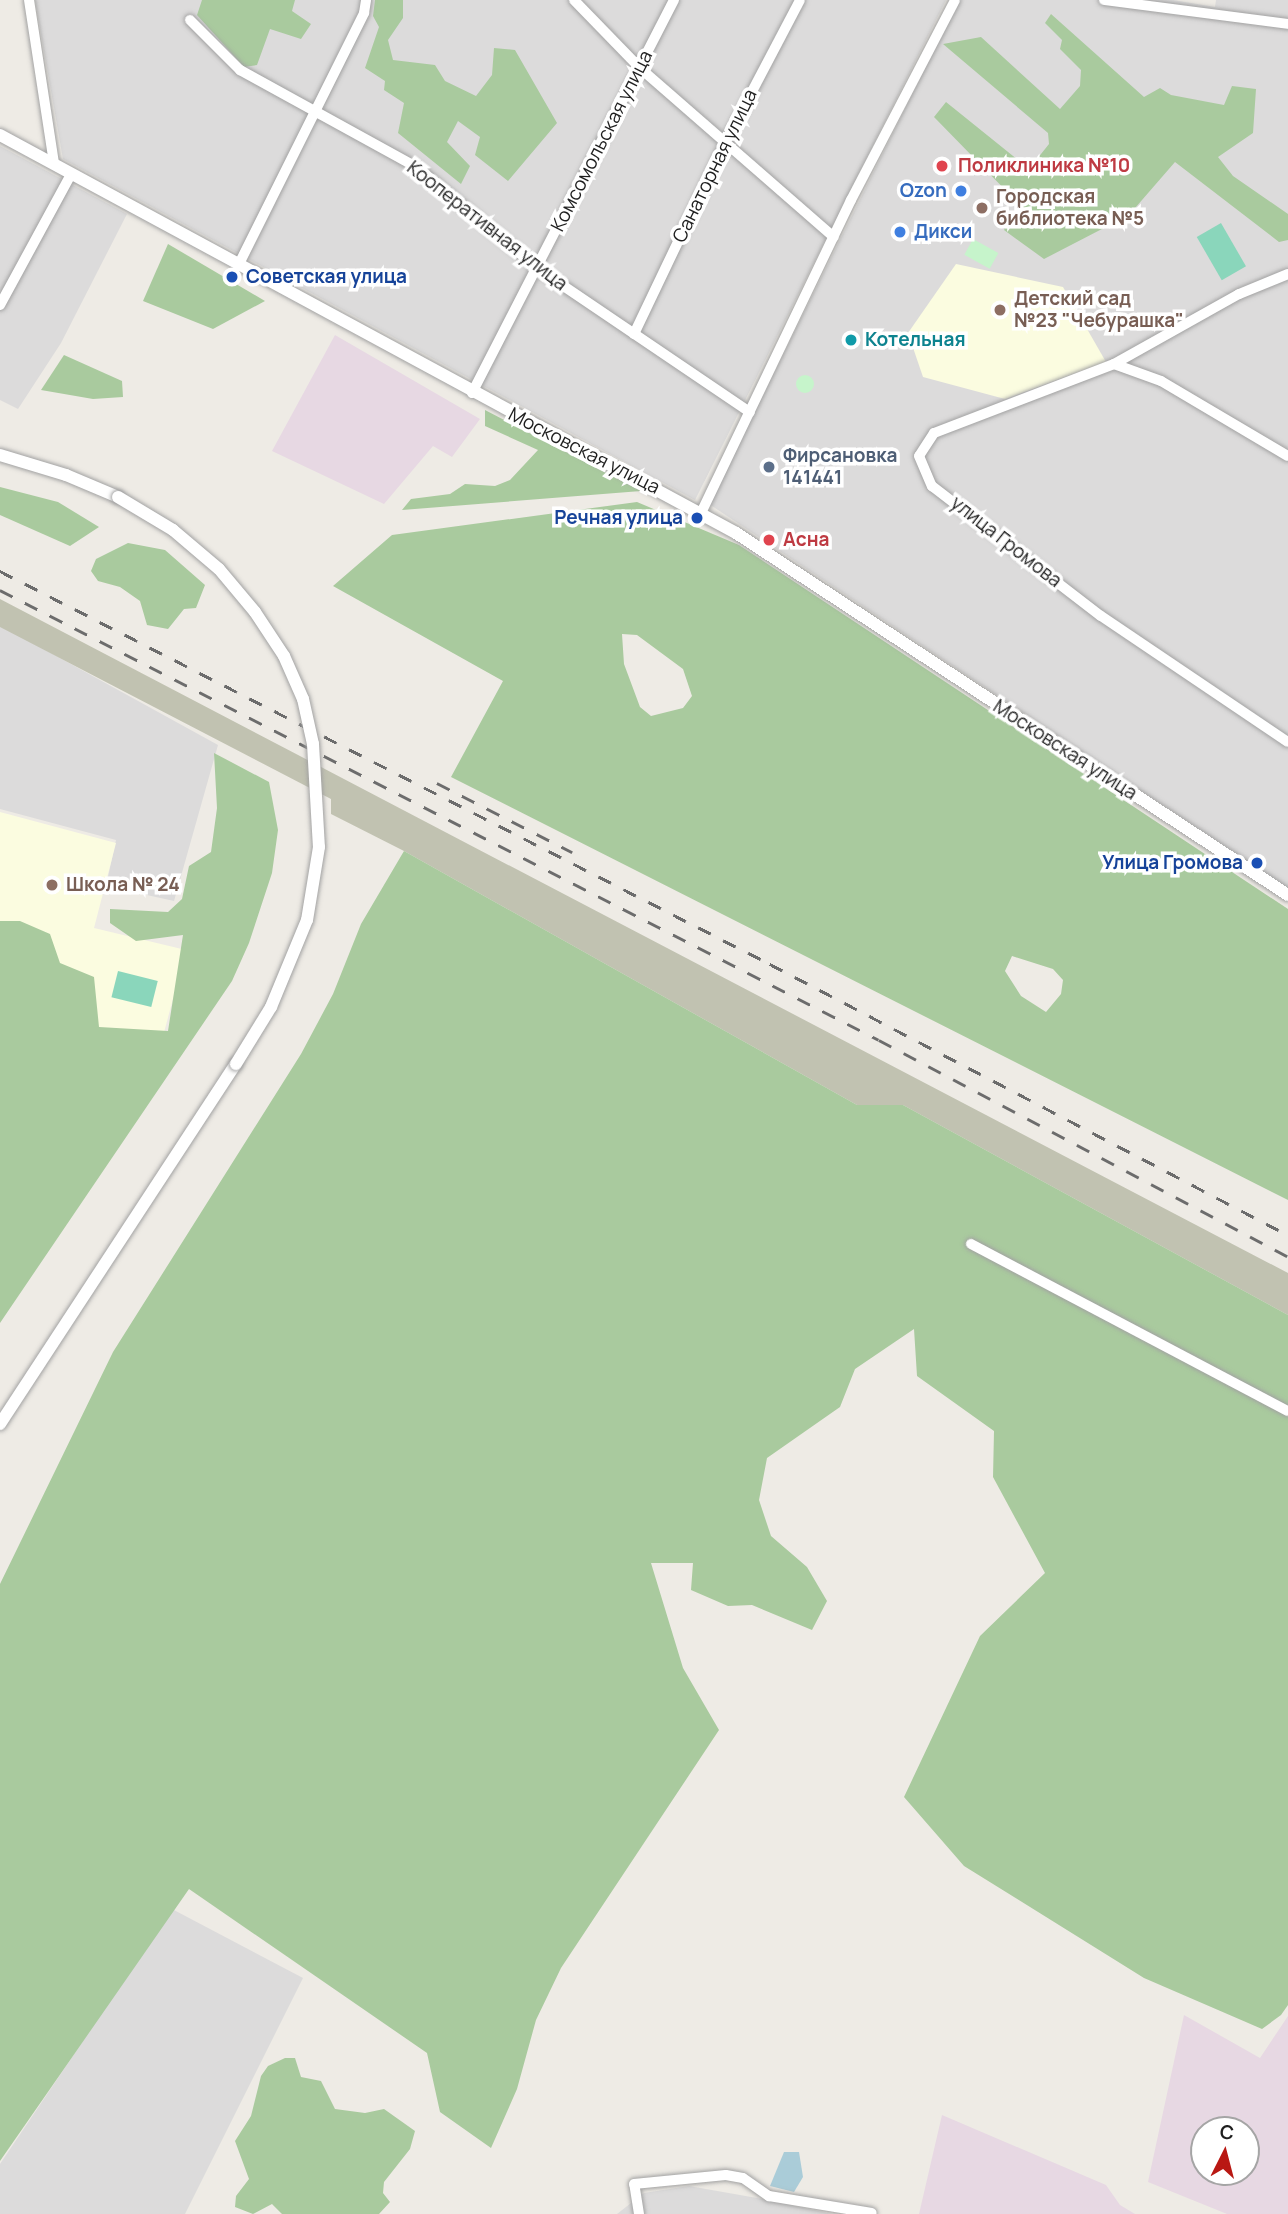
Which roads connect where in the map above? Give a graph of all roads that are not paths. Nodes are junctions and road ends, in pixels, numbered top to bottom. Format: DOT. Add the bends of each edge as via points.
graph roads {
  1 [pos="29,0"];
  2 [pos="366,0"];
  3 [pos="574,0"];
  4 [pos="674,0"];
  5 [pos="800,0"];
  6 [pos="955,0"];
  7 [pos="1104,0"];
  8 [pos="190,20"];
  9 [pos="1288,24"];
  10 [pos="640,68"];
  11 [pos="315,115"];
  12 [pos="0,135"];
  13 [pos="725,143"];
  14 [pos="54,164"];
  15 [pos="71,174"];
  16 [pos="834,237"];
  17 [pos="238,266"];
  18 [pos="537,268"];
  19 [pos="1288,274"];
  20 [pos="0,305"];
  21 [pos="634,334"];
  22 [pos="1114,364"];
  23 [pos="472,393"];
  24 [pos="750,412"];
  25 [pos="0,455"];
  26 [pos="1288,456"];
  27 [pos="701,513"];
  28 [pos="1288,742"];
  29 [pos="1288,895"];
  30 [pos="971,1244"];
  31 [pos="1288,1411"];
  32 [pos="0,1424"];
  33 [pos="872,2213"];
  34 [pos="639,2214"];
  1 -- 14 [label="street"];
  2 -- 11 [label="street"];
  3 -- 10 [label="street"];
  4 -- 10 [label="street, Комсомольская улица"];
  5 -- 13 [label="street, Санаторная улица"];
  6 -- 16 [label="street"];
  7 -- 9 [label="street"];
  8 -- 11 [label="street, Кооперативная улица" via="240,70"];
  10 -- 13 [label="street"];
  10 -- 18 [label="street, Комсомольская улица"];
  11 -- 17 [label="street"];
  11 -- 18 [label="street, Кооперативная улица" via="418,168"];
  12 -- 14 [label="street, Московская улица"];
  13 -- 16 [label="street"];
  13 -- 21 [label="street, Санаторная улица"];
  14 -- 15 [label="street, Московская улица"];
  15 -- 17 [label="street, Московская улица"];
  15 -- 20 [label="street"];
  16 -- 24 [label="street"];
  17 -- 23 [label="street, Московская улица"];
  18 -- 21 [label="street, Кооперативная улица"];
  18 -- 23 [label="street, Комсомольская улица"];
  19 -- 22 [label="street" via="1239,294"];
  21 -- 24 [label="street, Кооперативная улица"];
  22 -- 26 [label="street" via="1161,381"];
  22 -- 28 [label="street, улица Громова" via="934,433 919,456 932,486 1101,615"];
  23 -- 27 [label="street, Московская улица"];
  24 -- 27 [label="street"];
  25 -- 32 [label="street, bridge" via="118,497 173,530 219,569 256,612 299,688 313,744 319,847 307,920 271,1007"];
  27 -- 29 [label="street, Московская улица"];
  30 -- 31 [label="street"];
  33 -- 34 [label="street" via="769,2196 743,2178 726,2175 634,2184"];
}
